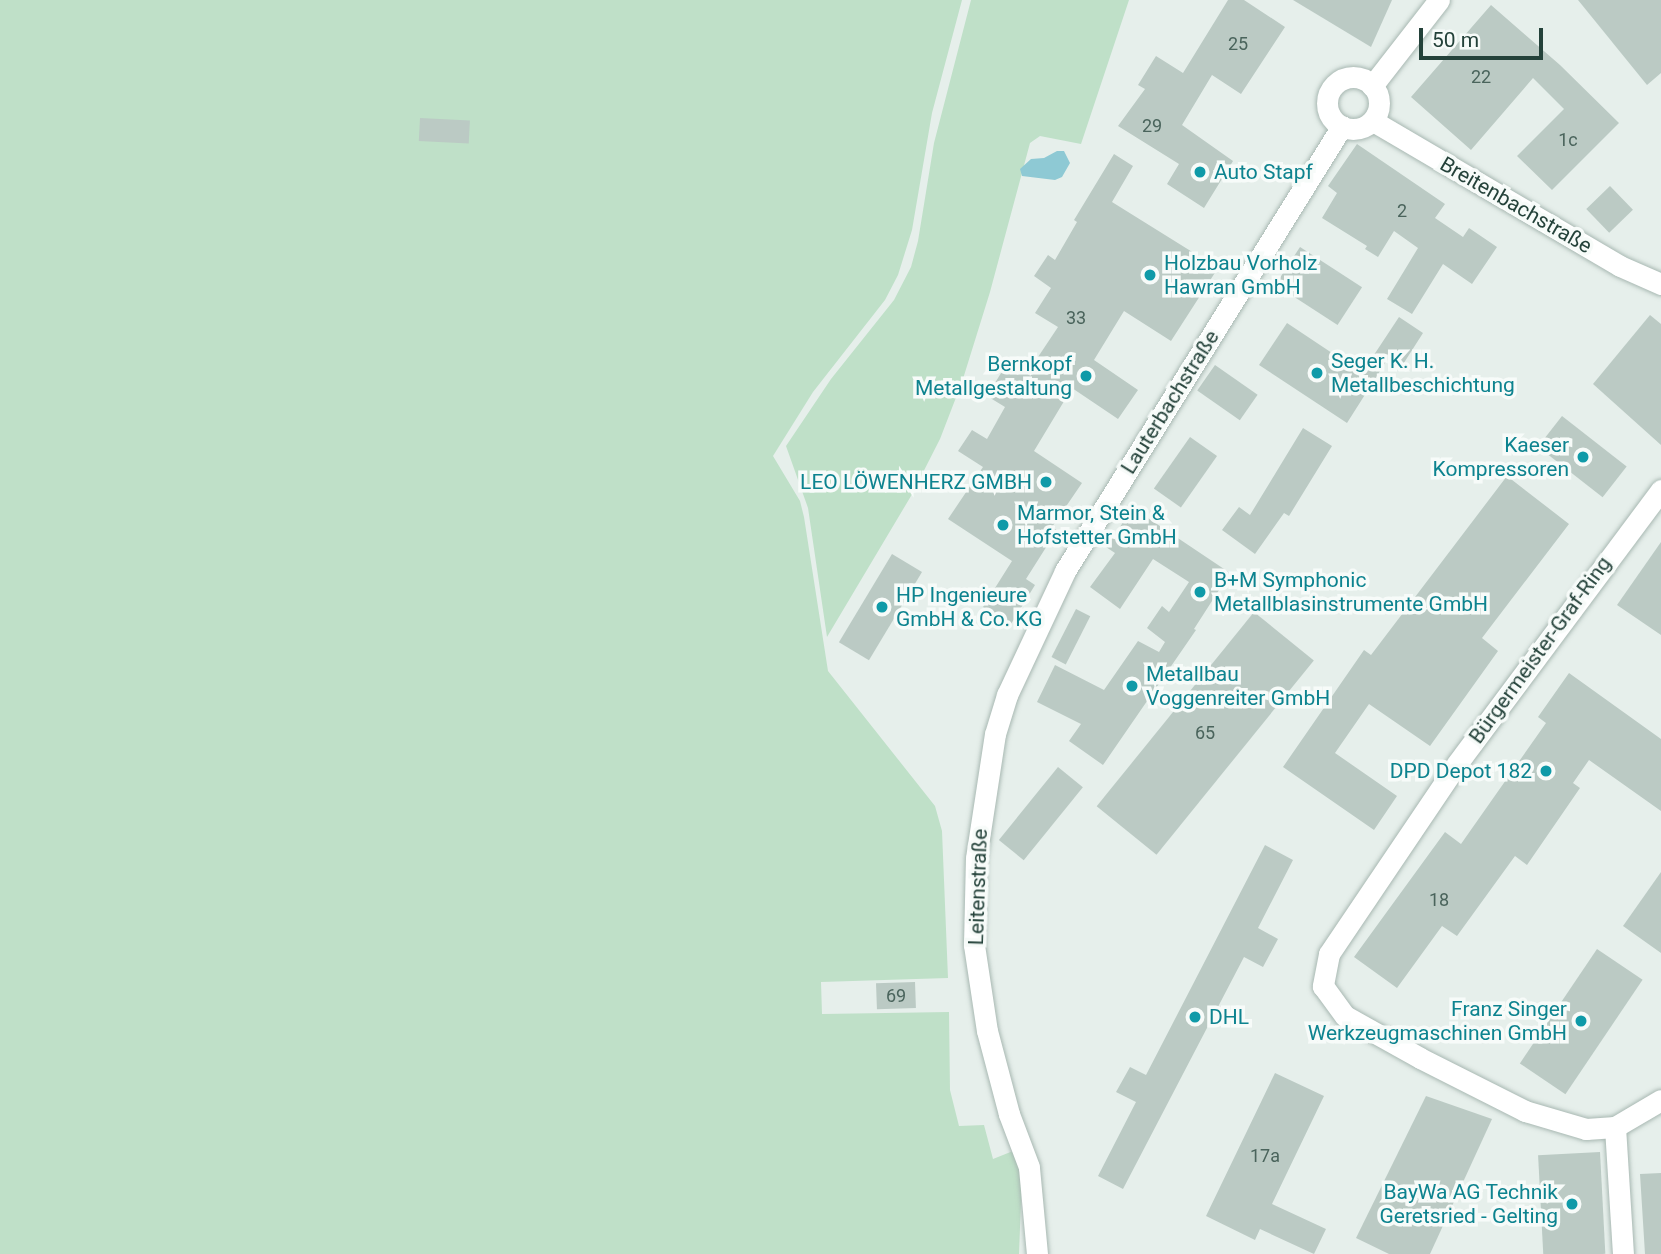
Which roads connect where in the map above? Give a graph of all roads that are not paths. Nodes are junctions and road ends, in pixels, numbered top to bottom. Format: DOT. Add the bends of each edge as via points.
graph roads {
  1 [pos="1439,0"];
  2 [pos="1373,86"];
  3 [pos="1373,121"];
  4 [pos="1342,126"];
  5 [pos="1661,284"];
  6 [pos="1661,490"];
  7 [pos="1065,571"];
  8 [pos="1661,1100"];
  9 [pos="1615,1127"];
  10 [pos="1037,1254"];
  11 [pos="1623,1254"];
  1 -- 2 [label="street"];
  2 -- 3 [label="street" via="1379,99"];
  2 -- 4 [label="street" via="1358,78 1335,85 1328,107"];
  3 -- 4 [label="street" via="1358,129"];
  3 -- 5 [label="street, Breitenbachstraße" via="1620,266"];
  4 -- 7 [label="street, Lauterbachstraße"];
  6 -- 9 [label="street, Bürgermeister-Graf-Ring" via="1457,764 1329,954 1323,986 1345,1016 1525,1111 1586,1129"];
  7 -- 10 [label="street, Leitenstraße" via="1003,708 976,858 974,945 987,1031 1029,1167"];
  8 -- 9 [label="street, Bürgermeister-Graf-Ring"];
  9 -- 11 [label="street"];
}
